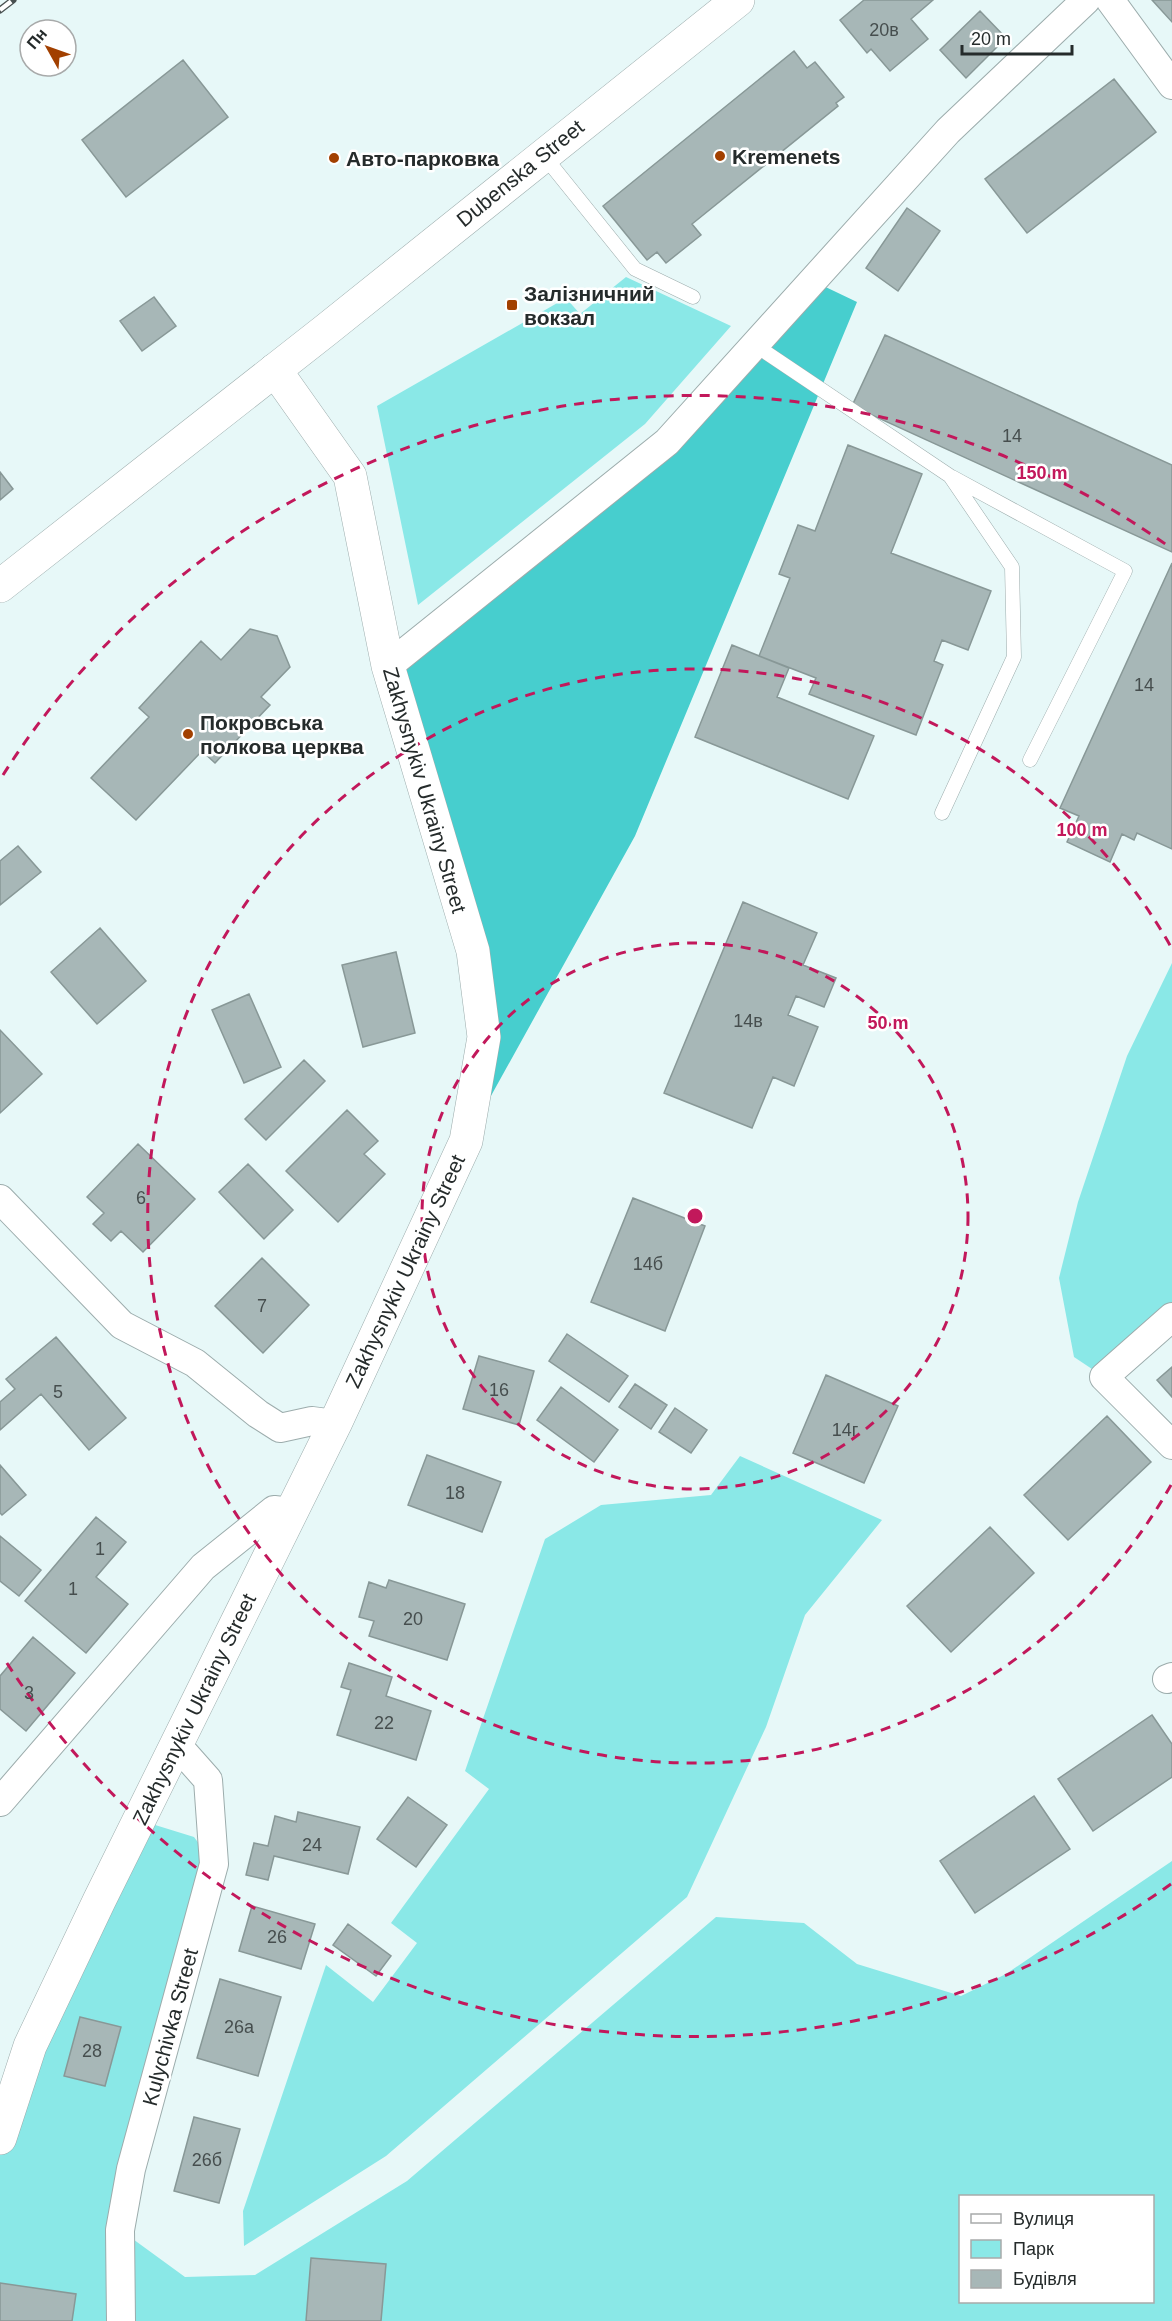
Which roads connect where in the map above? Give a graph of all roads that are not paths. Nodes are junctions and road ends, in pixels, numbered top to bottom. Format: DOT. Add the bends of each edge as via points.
graph roads {
  1 [pos="738,0"];
  2 [pos="1086,0"];
  3 [pos="1110,0"];
  4 [pos="1172,85"];
  5 [pos="543,154"];
  6 [pos="693,297"];
  7 [pos="755,345"];
  8 [pos="275,370"];
  9 [pos="950,476"];
  10 [pos="0,586"];
  11 [pos="388,666"];
  12 [pos="1030,760"];
  13 [pos="942,813"];
  14 [pos="0,1199"];
  15 [pos="1172,1317"];
  16 [pos="334,1424"];
  17 [pos="1172,1445"];
  18 [pos="291,1512"];
  19 [pos="177,1745"];
  20 [pos="0,1802"];
  21 [pos="0,2138"];
  22 [pos="121,2321"];
  1 -- 5 [label="main road, Dubenska Street"];
  2 -- 7 [label="street" via="948,131"];
  3 -- 4 [label="street"];
  5 -- 6 [label="lane" via="635,269"];
  5 -- 8 [label="main road, Dubenska Street"];
  7 -- 9 [label="lane"];
  7 -- 11 [label="street" via="667,442"];
  8 -- 10 [label="main road, Dubenska Street"];
  8 -- 11 [label="main road, Zakhysnykiv Ukrainy Street" via="350,476"];
  9 -- 12 [label="lane" via="1125,571"];
  9 -- 13 [label="lane" via="1012,567 1014,657"];
  11 -- 16 [label="main road, Zakhysnykiv Ukrainy Street" via="473,951 484,1037 466,1141"];
  14 -- 16 [label="street" via="122,1325 195,1363 280,1428 312,1421"];
  15 -- 17 [label="street" via="1104,1377"];
  16 -- 18 [label="main road, Zakhysnykiv Ukrainy Street"];
  18 -- 19 [label="main road, Zakhysnykiv Ukrainy Street"];
  18 -- 20 [label="street" via="274,1510 203,1567"];
  19 -- 21 [label="main road, Zakhysnykiv Ukrainy Street" via="30,2046"];
  19 -- 22 [label="street, Kulychivka Street" via="208,1780 214,1864 131,2169 120,2229"];
}
